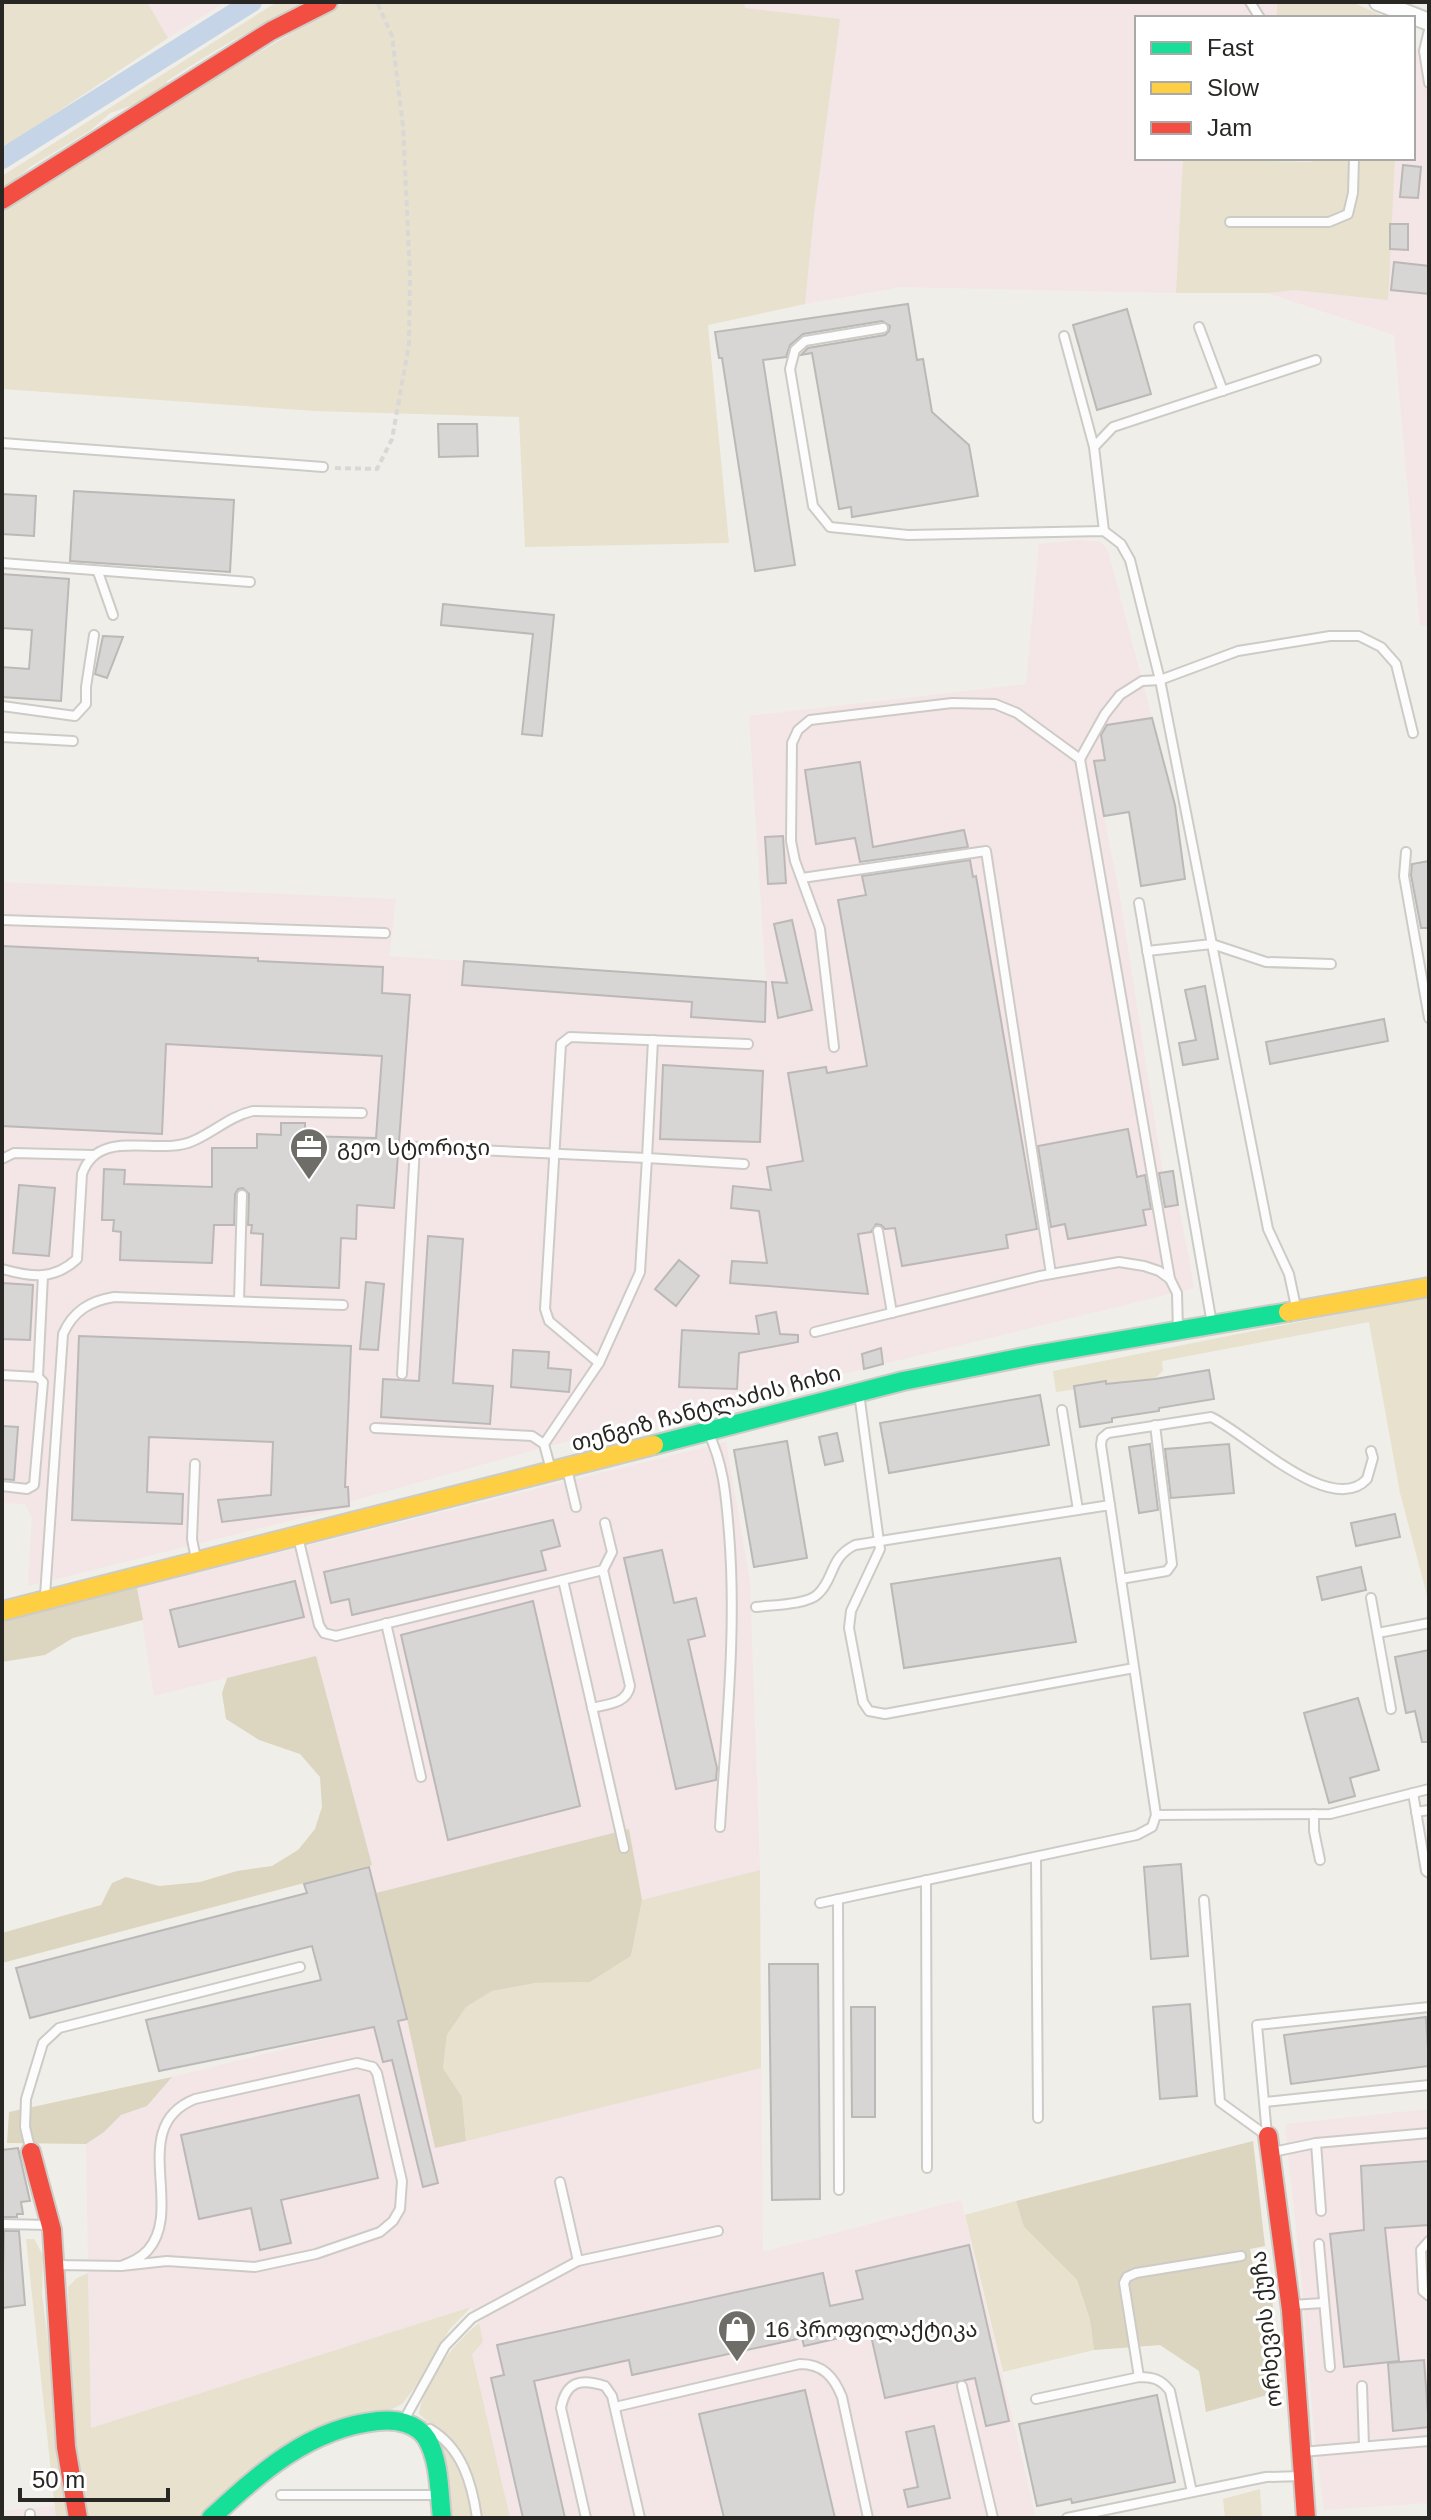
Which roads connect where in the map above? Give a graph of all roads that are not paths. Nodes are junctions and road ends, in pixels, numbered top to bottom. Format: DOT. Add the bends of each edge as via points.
graph roads {
  1 [pos="328,2"];
  2 [pos="1385,9"];
  3 [pos="1409,16"];
  4 [pos="1429,30"];
  5 [pos="1429,83"];
  6 [pos="1354,160"];
  7 [pos="2,200"];
  8 [pos="1230,222"];
  9 [pos="1199,327"];
  10 [pos="883,328"];
  11 [pos="1064,336"];
  12 [pos="1316,360"];
  13 [pos="1223,391"];
  14 [pos="2,443"];
  15 [pos="1094,447"];
  16 [pos="323,467"];
  17 [pos="1104,531"];
  18 [pos="2,563"];
  19 [pos="98,572"];
  20 [pos="250,582"];
  21 [pos="113,615"];
  22 [pos="94,635"];
  23 [pos="1160,680"];
  24 [pos="2,706"];
  25 [pos="1413,733"];
  26 [pos="2,737"];
  27 [pos="73,741"];
  28 [pos="1080,759"];
  29 [pos="1406,852"];
  30 [pos="802,878"];
  31 [pos="1139,903"];
  32 [pos="2,920"];
  33 [pos="385,933"];
  34 [pos="1212,944"];
  35 [pos="1147,951"];
  36 [pos="1331,964"];
  37 [pos="1429,1018"];
  38 [pos="653,1040"];
  39 [pos="748,1044"];
  40 [pos="834,1047"];
  41 [pos="362,1113"];
  42 [pos="554,1154"];
  43 [pos="93,1155"];
  44 [pos="647,1158"];
  45 [pos="2,1159"];
  46 [pos="744,1164"];
  47 [pos="242,1195"];
  48 [pos="878,1231"];
  49 [pos="2,1269"];
  50 [pos="1051,1274"];
  51 [pos="43,1275"];
  52 [pos="1170,1279"];
  53 [pos="1429,1287"];
  54 [pos="239,1301"];
  55 [pos="343,1305"];
  56 [pos="1297,1312"];
  57 [pos="892,1313"];
  58 [pos="1212,1325"];
  59 [pos="1178,1330"];
  60 [pos="815,1332"];
  61 [pos="599,1363"];
  62 [pos="402,1374"];
  63 [pos="2,1375"];
  64 [pos="38,1377"];
  65 [pos="859,1392"];
  66 [pos="1062,1410"];
  67 [pos="1155,1425"];
  68 [pos="375,1428"];
  69 [pos="708,1432"];
  70 [pos="544,1444"];
  71 [pos="1371,1451"];
  72 [pos="195,1464"];
  73 [pos="559,1471"];
  74 [pos="2,1486"];
  75 [pos="1110,1505"];
  76 [pos="576,1507"];
  77 [pos="1078,1510"];
  78 [pos="605,1523"];
  79 [pos="298,1537"];
  80 [pos="880,1543"];
  81 [pos="197,1562"];
  82 [pos="603,1570"];
  83 [pos="1121,1579"];
  84 [pos="563,1580"];
  85 [pos="1371,1598"];
  86 [pos="45,1601"];
  87 [pos="756,1607"];
  88 [pos="2,1611"];
  89 [pos="386,1623"];
  90 [pos="1429,1623"];
  91 [pos="1378,1633"];
  92 [pos="1134,1668"];
  93 [pos="592,1708"];
  94 [pos="1391,1709"];
  95 [pos="421,1777"];
  96 [pos="1429,1789"];
  97 [pos="1413,1793"];
  98 [pos="1429,1810"];
  99 [pos="1416,1812"];
  100 [pos="1314,1814"];
  101 [pos="1156,1815"];
  102 [pos="720,1827"];
  103 [pos="624,1848"];
  104 [pos="1036,1857"];
  105 [pos="1320,1860"];
  106 [pos="1429,1873"];
  107 [pos="926,1880"];
  108 [pos="838,1899"];
  109 [pos="1204,1900"];
  110 [pos="820,1903"];
  111 [pos="300,1967"];
  112 [pos="1429,2007"];
  113 [pos="1429,2085"];
  114 [pos="1265,2102"];
  115 [pos="1038,2118"];
  116 [pos="1429,2133"];
  117 [pos="1316,2143"];
  118 [pos="1269,2144"];
  119 [pos="31,2152"];
  120 [pos="927,2168"];
  121 [pos="560,2182"];
  122 [pos="839,2190"];
  123 [pos="1321,2211"];
  124 [pos="2,2224"];
  125 [pos="52,2225"];
  126 [pos="718,2231"];
  127 [pos="1429,2241"];
  128 [pos="1319,2244"];
  129 [pos="1241,2256"];
  130 [pos="578,2261"];
  131 [pos="57,2265"];
  132 [pos="121,2266"];
  133 [pos="1429,2296"];
  134 [pos="1323,2303"];
  135 [pos="1291,2305"];
  136 [pos="1330,2367"];
  137 [pos="1139,2377"];
  138 [pos="962,2386"];
  139 [pos="1362,2386"];
  140 [pos="1036,2399"];
  141 [pos="615,2407"];
  142 [pos="403,2422"];
  143 [pos="1429,2441"];
  144 [pos="1364,2446"];
  145 [pos="1302,2452"];
  146 [pos="1303,2476"];
  147 [pos="1192,2492"];
  148 [pos="281,2495"];
  149 [pos="439,2495"];
  150 [pos="78,2518"];
  151 [pos="211,2518"];
  152 [pos="442,2518"];
  153 [pos="477,2518"];
  154 [pos="586,2518"];
  155 [pos="640,2518"];
  156 [pos="868,2518"];
  157 [pos="993,2518"];
  158 [pos="1067,2518"];
  159 [pos="1306,2518"];
  1 -- 7 [label="street" via="271,31"];
  2 -- 3 [label="street"];
  4 -- 5 [label="lane" via="1424,51"];
  6 -- 8 [label="lane" via="1348,214 1329,222"];
  9 -- 13 [label="lane"];
  10 -- 17 [label="lane" via="805,341 795,350 790,369 813,506 830,527 908,535"];
  11 -- 15 [label="lane"];
  12 -- 13 [label="lane"];
  13 -- 15 [label="lane" via="1113,427"];
  14 -- 16 [label="lane"];
  15 -- 17 [label="lane"];
  17 -- 23 [label="lane" via="1130,560"];
  18 -- 19 [label="lane"];
  19 -- 20 [label="lane"];
  19 -- 21 [label="lane"];
  22 -- 24 [label="lane" via="86,704 75,716"];
  23 -- 25 [label="lane" via="1238,651 1359,636 1381,647 1396,664"];
  23 -- 28 [label="lane" via="1142,681 1120,695"];
  23 -- 34 [label="lane"];
  26 -- 27 [label="lane"];
  28 -- 30 [label="lane" via="1017,713 995,704 952,703 810,720 792,743 791,841"];
  28 -- 52 [label="lane"];
  29 -- 37 [label="lane" via="1404,876"];
  30 -- 40 [label="lane" via="820,929"];
  30 -- 50 [label="lane" via="986,851"];
  31 -- 35 [label="lane"];
  32 -- 33 [label="lane"];
  34 -- 35 [label="lane"];
  34 -- 36 [label="lane" via="1266,962"];
  34 -- 56 [label="lane" via="1268,1229 1289,1274"];
  35 -- 58 [label="lane"];
  38 -- 39 [label="lane"];
  38 -- 42 [label="lane" via="570,1037 561,1044"];
  38 -- 44 [label="lane"];
  41 -- 43 [label="lane" via="253,1111 182,1145 112,1146"];
  42 -- 44 [label="lane"];
  42 -- 61 [label="lane" via="545,1309 549,1321"];
  42 -- 62 [label="lane" via="415,1147"];
  43 -- 45 [label="lane" via="14,1153"];
  43 -- 51 [label="lane" via="82,1174 77,1259 64,1271"];
  44 -- 46 [label="lane"];
  44 -- 61 [label="lane" via="640,1272"];
  47 -- 54 [label="lane"];
  48 -- 57 [label="lane"];
  49 -- 51 [label="lane"];
  50 -- 52 [label="lane" via="1119,1262 1144,1266"];
  50 -- 57 [label="lane"];
  51 -- 64 [label="lane"];
  52 -- 59 [label="lane" via="1177,1293"];
  53 -- 56 [label="street, თენგიზ ჩანტლაძის ჩიხი"];
  54 -- 55 [label="lane"];
  54 -- 86 [label="lane" via="97,1299 68,1323 63,1334"];
  56 -- 58 [label="street, თენგიზ ჩანტლაძის ჩიხი"];
  57 -- 60 [label="lane"];
  58 -- 59 [label="street, თენგიზ ჩანტლაძის ჩიხი"];
  59 -- 65 [label="street, თენგიზ ჩანტლაძის ჩიხი" via="995,1361"];
  61 -- 70 [label="lane"];
  63 -- 64 [label="lane"];
  64 -- 74 [label="lane" via="43,1390 34,1485"];
  65 -- 69 [label="street, თენგიზ ჩანტლაძის ჩიხი"];
  65 -- 80 [label="lane"];
  66 -- 77 [label="lane"];
  67 -- 71 [label="lane" via="1211,1417 1307,1480 1337,1490 1352,1490 1367,1479"];
  67 -- 75 [label="lane" via="1102,1438"];
  67 -- 83 [label="lane" via="1172,1564 1167,1571"];
  68 -- 70 [label="lane" via="532,1436"];
  69 -- 73 [label="street, თენგიზ ჩანტლაძის ჩიხი"];
  69 -- 102 [label="lane" via="724,1475 732,1566"];
  70 -- 73 [label="lane"];
  72 -- 81 [label="lane" via="192,1539"];
  73 -- 76 [label="lane"];
  73 -- 79 [label="street, თენგიზ ჩანტლაძის ჩიხი"];
  75 -- 77 [label="lane"];
  75 -- 83 [label="lane"];
  77 -- 80 [label="lane"];
  78 -- 82 [label="lane" via="612,1552"];
  79 -- 81 [label="street, თენგიზ ჩანტლაძის ჩიხი"];
  79 -- 89 [label="lane" via="324,1633 336,1636"];
  80 -- 87 [label="lane" via="845,1550 818,1594 807,1600"];
  80 -- 92 [label="lane" via="849,1628 869,1711 885,1714"];
  81 -- 86 [label="street, თენგიზ ჩანტლაძის ჩიხი"];
  82 -- 84 [label="lane"];
  82 -- 93 [label="lane" via="630,1686 623,1700"];
  83 -- 92 [label="lane"];
  84 -- 89 [label="lane"];
  84 -- 93 [label="lane"];
  85 -- 91 [label="lane"];
  86 -- 88 [label="street, თენგიზ ჩანტლაძის ჩიხი"];
  89 -- 95 [label="lane"];
  90 -- 91 [label="lane"];
  91 -- 94 [label="lane"];
  92 -- 101 [label="lane"];
  93 -- 103 [label="lane"];
  96 -- 97 [label="lane"];
  97 -- 99 [label="lane"];
  97 -- 100 [label="lane"];
  98 -- 99 [label="lane"];
  99 -- 106 [label="lane"];
  100 -- 101 [label="lane"];
  100 -- 105 [label="lane"];
  101 -- 104 [label="lane" via="1152,1827 1137,1835"];
  104 -- 107 [label="lane"];
  104 -- 115 [label="lane"];
  107 -- 108 [label="lane"];
  107 -- 120 [label="lane"];
  108 -- 110 [label="lane"];
  108 -- 122 [label="lane"];
  109 -- 118 [label="lane" via="1220,2102"];
  111 -- 119 [label="lane" via="59,2028 43,2043 26,2099"];
  112 -- 114 [label="lane" via="1257,2025"];
  113 -- 114 [label="lane"];
  114 -- 118 [label="lane"];
  116 -- 117 [label="lane"];
  117 -- 118 [label="lane"];
  117 -- 123 [label="lane"];
  118 -- 135 [label="street, ორხევის ქუჩა"];
  119 -- 125 [label="street"];
  121 -- 130 [label="lane"];
  124 -- 125 [label="lane"];
  125 -- 131 [label="street"];
  126 -- 130 [label="lane"];
  127 -- 133 [label="lane" via="1421,2250 1423,2291"];
  128 -- 134 [label="lane"];
  129 -- 137 [label="lane" via="1127,2277"];
  130 -- 142 [label="lane" via="463,2325 445,2346"];
  131 -- 132 [label="lane"];
  131 -- 150 [label="street" via="66,2463"];
  132 -- 132 [label="lane" via="167,2261 255,2267 380,2232 400,2209 402,2181 373,2067 357,2063 181,2104 160,2144 161,2215 153,2244 140,2258"];
  134 -- 135 [label="lane"];
  134 -- 136 [label="lane"];
  135 -- 145 [label="street, ორხევის ქუჩა"];
  137 -- 140 [label="lane"];
  137 -- 147 [label="lane" via="1163,2381 1170,2391"];
  138 -- 157 [label="lane"];
  139 -- 144 [label="lane"];
  141 -- 154 [label="lane" via="605,2386 594,2382 580,2382 564,2394 561,2408"];
  141 -- 155 [label="lane"];
  141 -- 156 [label="lane" via="800,2364 826,2371 842,2397"];
  142 -- 149 [label="street" via="426,2437"];
  142 -- 151 [label="street" via="364,2421 318,2436 253,2480"];
  142 -- 153 [label="lane" via="436,2433 455,2454 473,2489"];
  143 -- 144 [label="lane"];
  144 -- 145 [label="lane"];
  145 -- 146 [label="street, ორხევის ქუჩა"];
  146 -- 147 [label="lane" via="1280,2475"];
  146 -- 159 [label="street, ორხევის ქუჩა"];
  147 -- 158 [label="lane"];
  148 -- 149 [label="lane"];
  149 -- 152 [label="street"];
}
